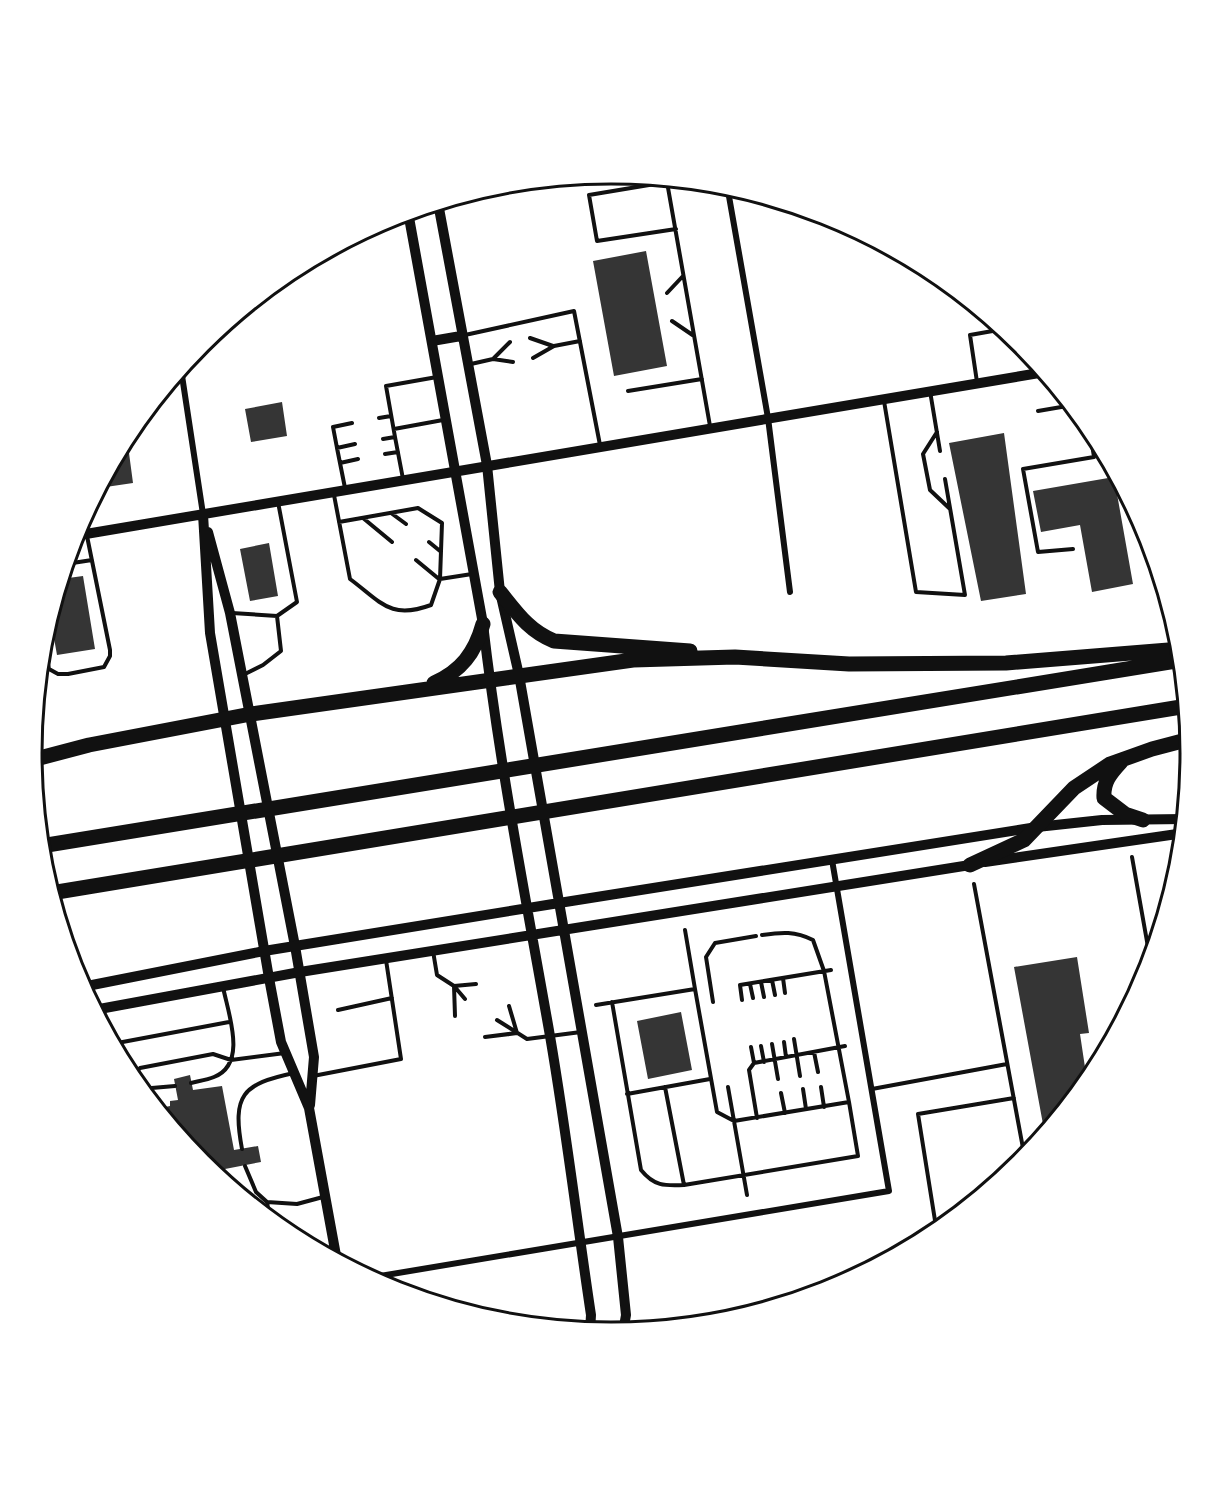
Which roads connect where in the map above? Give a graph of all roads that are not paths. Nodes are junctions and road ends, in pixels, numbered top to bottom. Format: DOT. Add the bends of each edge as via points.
graph roads {
  1 [pos="652,185"];
  2 [pos="668,187"];
  3 [pos="729,196"];
  4 [pos="439,211"];
  5 [pos="410,221"];
  6 [pos="676,230"];
  7 [pos="684,275"];
  8 [pos="667,293"];
  9 [pos="672,321"];
  10 [pos="993,331"];
  11 [pos="461,336"];
  12 [pos="694,337"];
  13 [pos="530,338"];
  14 [pos="432,341"];
  15 [pos="580,341"];
  16 [pos="510,342"];
  17 [pos="554,346"];
  18 [pos="533,358"];
  19 [pos="493,359"];
  20 [pos="513,362"];
  21 [pos="467,365"];
  22 [pos="1036,374"];
  23 [pos="439,377"];
  24 [pos="182,379"];
  25 [pos="702,379"];
  26 [pos="977,383"];
  27 [pos="930,391"];
  28 [pos="628,392"];
  29 [pos="884,398"];
  30 [pos="1063,407"];
  31 [pos="1038,411"];
  32 [pos="391,416"];
  33 [pos="379,418"];
  34 [pos="768,418"];
  35 [pos="446,420"];
  36 [pos="352,423"];
  37 [pos="710,427"];
  38 [pos="394,429"];
  39 [pos="937,432"];
  40 [pos="395,437"];
  41 [pos="383,439"];
  42 [pos="355,444"];
  43 [pos="600,446"];
  44 [pos="337,448"];
  45 [pos="1093,450"];
  46 [pos="940,451"];
  47 [pos="398,452"];
  48 [pos="385,454"];
  49 [pos="358,459"];
  50 [pos="340,463"];
  51 [pos="487,465"];
  52 [pos="455,470"];
  53 [pos="403,478"];
  54 [pos="945,479"];
  55 [pos="339,490"];
  56 [pos="278,501"];
  57 [pos="950,509"];
  58 [pos="391,513"];
  59 [pos="203,514"];
  60 [pos="363,518"];
  61 [pos="339,522"];
  62 [pos="406,524"];
  63 [pos="86,533"];
  64 [pos="392,542"];
  65 [pos="429,542"];
  66 [pos="1073,549"];
  67 [pos="440,552"];
  68 [pos="92,560"];
  69 [pos="416,560"];
  70 [pos="75,563"];
  71 [pos="474,574"];
  72 [pos="440,579"];
  73 [pos="790,591"];
  74 [pos="500,592"];
  75 [pos="230,613"];
  76 [pos="277,616"];
  77 [pos="483,624"];
  78 [pos="1171,650"];
  79 [pos="735,657"];
  80 [pos="1173,661"];
  81 [pos="49,668"];
  82 [pos="243,675"];
  83 [pos="519,675"];
  84 [pos="489,679"];
  85 [pos="412,691"];
  86 [pos="1179,707"];
  87 [pos="251,714"];
  88 [pos="223,718"];
  89 [pos="1181,742"];
  90 [pos="42,757"];
  91 [pos="1127,757"];
  92 [pos="1177,819"];
  93 [pos="1143,820"];
  94 [pos="1037,827"];
  95 [pos="1175,834"];
  96 [pos="50,844"];
  97 [pos="1132,857"];
  98 [pos="832,860"];
  99 [pos="970,865"];
  100 [pos="974,884"];
  101 [pos="836,888"];
  102 [pos="59,892"];
  103 [pos="559,903"];
  104 [pos="526,909"];
  105 [pos="565,929"];
  106 [pos="685,930"];
  107 [pos="530,935"];
  108 [pos="762,935"];
  109 [pos="756,936"];
  110 [pos="296,946"];
  111 [pos="1148,946"];
  112 [pos="264,951"];
  113 [pos="433,951"];
  114 [pos="386,958"];
  115 [pos="831,970"];
  116 [pos="824,971"];
  117 [pos="300,972"];
  118 [pos="269,978"];
  119 [pos="783,978"];
  120 [pos="772,980"];
  121 [pos="761,982"];
  122 [pos="476,984"];
  123 [pos="750,984"];
  124 [pos="92,985"];
  125 [pos="454,986"];
  126 [pos="223,987"];
  127 [pos="695,989"];
  128 [pos="786,993"];
  129 [pos="775,995"];
  130 [pos="764,997"];
  131 [pos="392,998"];
  132 [pos="753,998"];
  133 [pos="465,999"];
  134 [pos="742,1000"];
  135 [pos="612,1002"];
  136 [pos="713,1002"];
  137 [pos="596,1005"];
  138 [pos="509,1006"];
  139 [pos="103,1009"];
  140 [pos="338,1010"];
  141 [pos="455,1016"];
  142 [pos="497,1020"];
  143 [pos="229,1022"];
  144 [pos="583,1032"];
  145 [pos="517,1033"];
  146 [pos="550,1036"];
  147 [pos="485,1037"];
  148 [pos="794,1040"];
  149 [pos="121,1042"];
  150 [pos="784,1042"];
  151 [pos="772,1044"];
  152 [pos="761,1046"];
  153 [pos="842,1046"];
  154 [pos="751,1047"];
  155 [pos="814,1052"];
  156 [pos="286,1053"];
  157 [pos="796,1055"];
  158 [pos="786,1057"];
  159 [pos="775,1059"];
  160 [pos="231,1060"];
  161 [pos="764,1062"];
  162 [pos="754,1063"];
  163 [pos="1007,1064"];
  164 [pos="138,1070"];
  165 [pos="818,1072"];
  166 [pos="294,1073"];
  167 [pos="312,1076"];
  168 [pos="800,1076"];
  169 [pos="710,1079"];
  170 [pos="778,1079"];
  171 [pos="191,1083"];
  172 [pos="175,1086"];
  173 [pos="665,1087"];
  174 [pos="728,1087"];
  175 [pos="820,1087"];
  176 [pos="151,1088"];
  177 [pos="802,1089"];
  178 [pos="871,1089"];
  179 [pos="781,1093"];
  180 [pos="627,1094"];
  181 [pos="1014,1098"];
  182 [pos="849,1102"];
  183 [pos="824,1107"];
  184 [pos="309,1108"];
  185 [pos="806,1109"];
  186 [pos="784,1113"];
  187 [pos="757,1118"];
  188 [pos="734,1121"];
  189 [pos="1023,1147"];
  190 [pos="242,1149"];
  191 [pos="245,1166"];
  192 [pos="744,1175"];
  193 [pos="684,1185"];
  194 [pos="747,1195"];
  195 [pos="326,1197"];
  196 [pos="267,1202"];
  197 [pos="268,1207"];
  198 [pos="936,1221"];
  199 [pos="618,1237"];
  200 [pos="580,1244"];
  201 [pos="335,1251"];
  202 [pos="384,1275"];
  203 [pos="589,1322"];
  204 [pos="625,1323"];
  1 -- 6 [label="lane" via="589,195 597,241"];
  2 -- 6 [label="lane"];
  3 -- 34 [label="street"];
  4 -- 11 [label="main road"];
  5 -- 14 [label="main road"];
  6 -- 7 [label="lane"];
  7 -- 8 [label="lane"];
  7 -- 12 [label="lane"];
  9 -- 12 [label="lane"];
  10 -- 26 [label="lane" via="970,335"];
  11 -- 14 [label="main road"];
  11 -- 15 [label="lane" via="574,311"];
  11 -- 21 [label="main road"];
  12 -- 25 [label="lane"];
  13 -- 17 [label="lane"];
  14 -- 23 [label="main road"];
  15 -- 17 [label="lane"];
  15 -- 43 [label="lane"];
  16 -- 19 [label="lane"];
  17 -- 18 [label="lane"];
  19 -- 20 [label="lane"];
  19 -- 21 [label="lane"];
  21 -- 51 [label="main road"];
  22 -- 26 [label="main road"];
  23 -- 32 [label="lane" via="386,386"];
  23 -- 35 [label="main road"];
  24 -- 59 [label="street"];
  25 -- 28 [label="lane"];
  25 -- 37 [label="lane"];
  26 -- 27 [label="main road"];
  27 -- 29 [label="main road"];
  27 -- 39 [label="lane"];
  29 -- 34 [label="main road"];
  29 -- 57 [label="lane" via="916,591 965,595"];
  30 -- 31 [label="lane"];
  32 -- 33 [label="lane"];
  32 -- 38 [label="lane"];
  34 -- 37 [label="main road"];
  34 -- 73 [label="street"];
  35 -- 38 [label="lane"];
  35 -- 52 [label="main road"];
  36 -- 44 [label="lane" via="333,427"];
  37 -- 43 [label="main road"];
  38 -- 40 [label="lane"];
  39 -- 46 [label="lane"];
  39 -- 57 [label="lane" via="923,454 930,490"];
  40 -- 41 [label="lane"];
  40 -- 47 [label="lane"];
  42 -- 44 [label="lane"];
  43 -- 51 [label="main road"];
  44 -- 50 [label="lane"];
  45 -- 66 [label="lane" via="1094,457 1023,470 1038,552"];
  47 -- 48 [label="lane"];
  47 -- 53 [label="lane"];
  49 -- 50 [label="lane"];
  50 -- 55 [label="lane"];
  51 -- 52 [label="main road"];
  51 -- 74 [label="main road"];
  52 -- 53 [label="main road"];
  52 -- 71 [label="main road"];
  53 -- 55 [label="main road"];
  54 -- 57 [label="lane"];
  55 -- 56 [label="main road"];
  55 -- 61 [label="lane"];
  56 -- 59 [label="main road"];
  56 -- 76 [label="lane" via="297,602"];
  58 -- 60 [label="lane"];
  58 -- 62 [label="lane"];
  58 -- 67 [label="lane" via="418,508 442,523"];
  59 -- 63 [label="main road"];
  59 -- 75 [label="main road"];
  59 -- 88 [label="main road" via="206,597"];
  60 -- 61 [label="lane"];
  60 -- 64 [label="lane"];
  61 -- 72 [label="lane" via="350,579 390,609 410,613 431,605"];
  63 -- 68 [label="lane"];
  65 -- 67 [label="lane"];
  67 -- 72 [label="lane"];
  68 -- 70 [label="lane"];
  68 -- 81 [label="lane" via="110,650 108,662 104,668 58,674"];
  69 -- 72 [label="lane"];
  71 -- 72 [label="lane"];
  71 -- 77 [label="main road"];
  74 -- 79 [label="highway" via="527,625 554,641"];
  74 -- 83 [label="main road"];
  75 -- 76 [label="lane"];
  75 -- 82 [label="main road"];
  76 -- 82 [label="lane" via="280,651"];
  77 -- 84 [label="main road"];
  77 -- 85 [label="highway" via="477,643 458,669 449,677"];
  78 -- 79 [label="highway" via="1006,663 849,664"];
  79 -- 83 [label="highway" via="633,660"];
  80 -- 96 [label="highway"];
  82 -- 87 [label="main road"];
  83 -- 84 [label="highway"];
  83 -- 103 [label="main road"];
  84 -- 85 [label="highway"];
  84 -- 104 [label="main road"];
  85 -- 87 [label="highway"];
  86 -- 102 [label="highway"];
  87 -- 88 [label="highway"];
  87 -- 110 [label="main road"];
  88 -- 90 [label="highway"];
  88 -- 112 [label="main road"];
  89 -- 91 [label="highway"];
  91 -- 93 [label="highway" via="1110,774 1104,798 1125,814"];
  91 -- 94 [label="highway" via="1074,788"];
  92 -- 93 [label="main road"];
  93 -- 94 [label="main road"];
  94 -- 98 [label="main road"];
  94 -- 99 [label="highway" via="1024,840"];
  95 -- 99 [label="main road"];
  97 -- 111 [label="lane"];
  98 -- 101 [label="street"];
  98 -- 103 [label="main road"];
  99 -- 101 [label="main road"];
  100 -- 163 [label="lane"];
  101 -- 105 [label="main road"];
  101 -- 178 [label="street"];
  103 -- 104 [label="main road"];
  103 -- 105 [label="main road"];
  104 -- 107 [label="main road"];
  104 -- 110 [label="main road"];
  105 -- 107 [label="main road"];
  105 -- 144 [label="main road"];
  106 -- 127 [label="lane"];
  107 -- 113 [label="main road"];
  107 -- 146 [label="main road"];
  108 -- 116 [label="lane" via="799,933 813,940"];
  109 -- 136 [label="lane" via="715,944 710,950 706,957"];
  110 -- 112 [label="main road"];
  110 -- 117 [label="main road"];
  112 -- 118 [label="main road"];
  112 -- 124 [label="main road"];
  113 -- 114 [label="main road"];
  113 -- 125 [label="lane" via="438,975"];
  114 -- 117 [label="main road"];
  114 -- 131 [label="lane"];
  115 -- 116 [label="lane"];
  116 -- 119 [label="lane"];
  116 -- 153 [label="lane"];
  117 -- 118 [label="main road"];
  117 -- 167 [label="main road" via="314,1057"];
  118 -- 126 [label="main road"];
  118 -- 156 [label="main road"];
  119 -- 120 [label="lane"];
  119 -- 128 [label="lane"];
  120 -- 121 [label="lane"];
  120 -- 129 [label="lane"];
  121 -- 123 [label="lane"];
  121 -- 130 [label="lane"];
  122 -- 125 [label="lane"];
  123 -- 132 [label="lane"];
  123 -- 134 [label="lane" via="740,985"];
  125 -- 133 [label="lane"];
  125 -- 141 [label="lane"];
  126 -- 139 [label="main road"];
  126 -- 143 [label="lane"];
  127 -- 135 [label="lane"];
  127 -- 169 [label="lane"];
  131 -- 140 [label="lane"];
  131 -- 167 [label="lane" via="401,1059"];
  135 -- 137 [label="lane"];
  135 -- 180 [label="lane"];
  138 -- 145 [label="lane"];
  142 -- 145 [label="lane"];
  143 -- 149 [label="lane"];
  143 -- 160 [label="lane" via="234,1047"];
  144 -- 146 [label="lane"];
  144 -- 199 [label="main road"];
  145 -- 146 [label="lane" via="527,1039"];
  145 -- 147 [label="lane"];
  146 -- 200 [label="main road"];
  148 -- 157 [label="lane"];
  150 -- 158 [label="lane"];
  151 -- 159 [label="lane"];
  152 -- 161 [label="lane"];
  153 -- 155 [label="lane"];
  153 -- 182 [label="lane"];
  154 -- 162 [label="lane"];
  155 -- 157 [label="lane"];
  155 -- 165 [label="lane"];
  156 -- 160 [label="lane"];
  156 -- 166 [label="main road"];
  157 -- 158 [label="lane"];
  157 -- 168 [label="lane"];
  158 -- 159 [label="lane"];
  159 -- 161 [label="lane"];
  159 -- 170 [label="lane"];
  160 -- 164 [label="lane" via="213,1054"];
  160 -- 171 [label="lane" via="215,1077"];
  161 -- 162 [label="lane"];
  162 -- 187 [label="lane" via="749,1070"];
  163 -- 178 [label="lane"];
  163 -- 181 [label="lane"];
  166 -- 184 [label="main road"];
  166 -- 190 [label="lane" via="262,1080 246,1091 238,1108"];
  167 -- 184 [label="main road"];
  169 -- 173 [label="lane"];
  169 -- 188 [label="lane" via="717,1112"];
  172 -- 176 [label="lane"];
  173 -- 180 [label="lane"];
  173 -- 193 [label="lane"];
  174 -- 188 [label="lane"];
  175 -- 183 [label="lane"];
  177 -- 185 [label="lane"];
  178 -- 199 [label="street" via="889,1191"];
  179 -- 186 [label="lane"];
  180 -- 193 [label="lane" via="641,1170 651,1182"];
  181 -- 189 [label="lane"];
  181 -- 198 [label="lane" via="918,1114"];
  182 -- 183 [label="lane"];
  182 -- 192 [label="lane" via="858,1156"];
  183 -- 185 [label="lane"];
  184 -- 195 [label="main road"];
  185 -- 186 [label="lane"];
  186 -- 187 [label="lane"];
  187 -- 188 [label="lane"];
  188 -- 192 [label="lane"];
  191 -- 196 [label="lane" via="256,1192"];
  192 -- 193 [label="lane"];
  192 -- 194 [label="lane"];
  195 -- 196 [label="lane" via="297,1204"];
  195 -- 201 [label="main road"];
  196 -- 197 [label="lane"];
  199 -- 200 [label="street"];
  199 -- 204 [label="main road"];
  200 -- 202 [label="street"];
  200 -- 203 [label="main road"];
}
